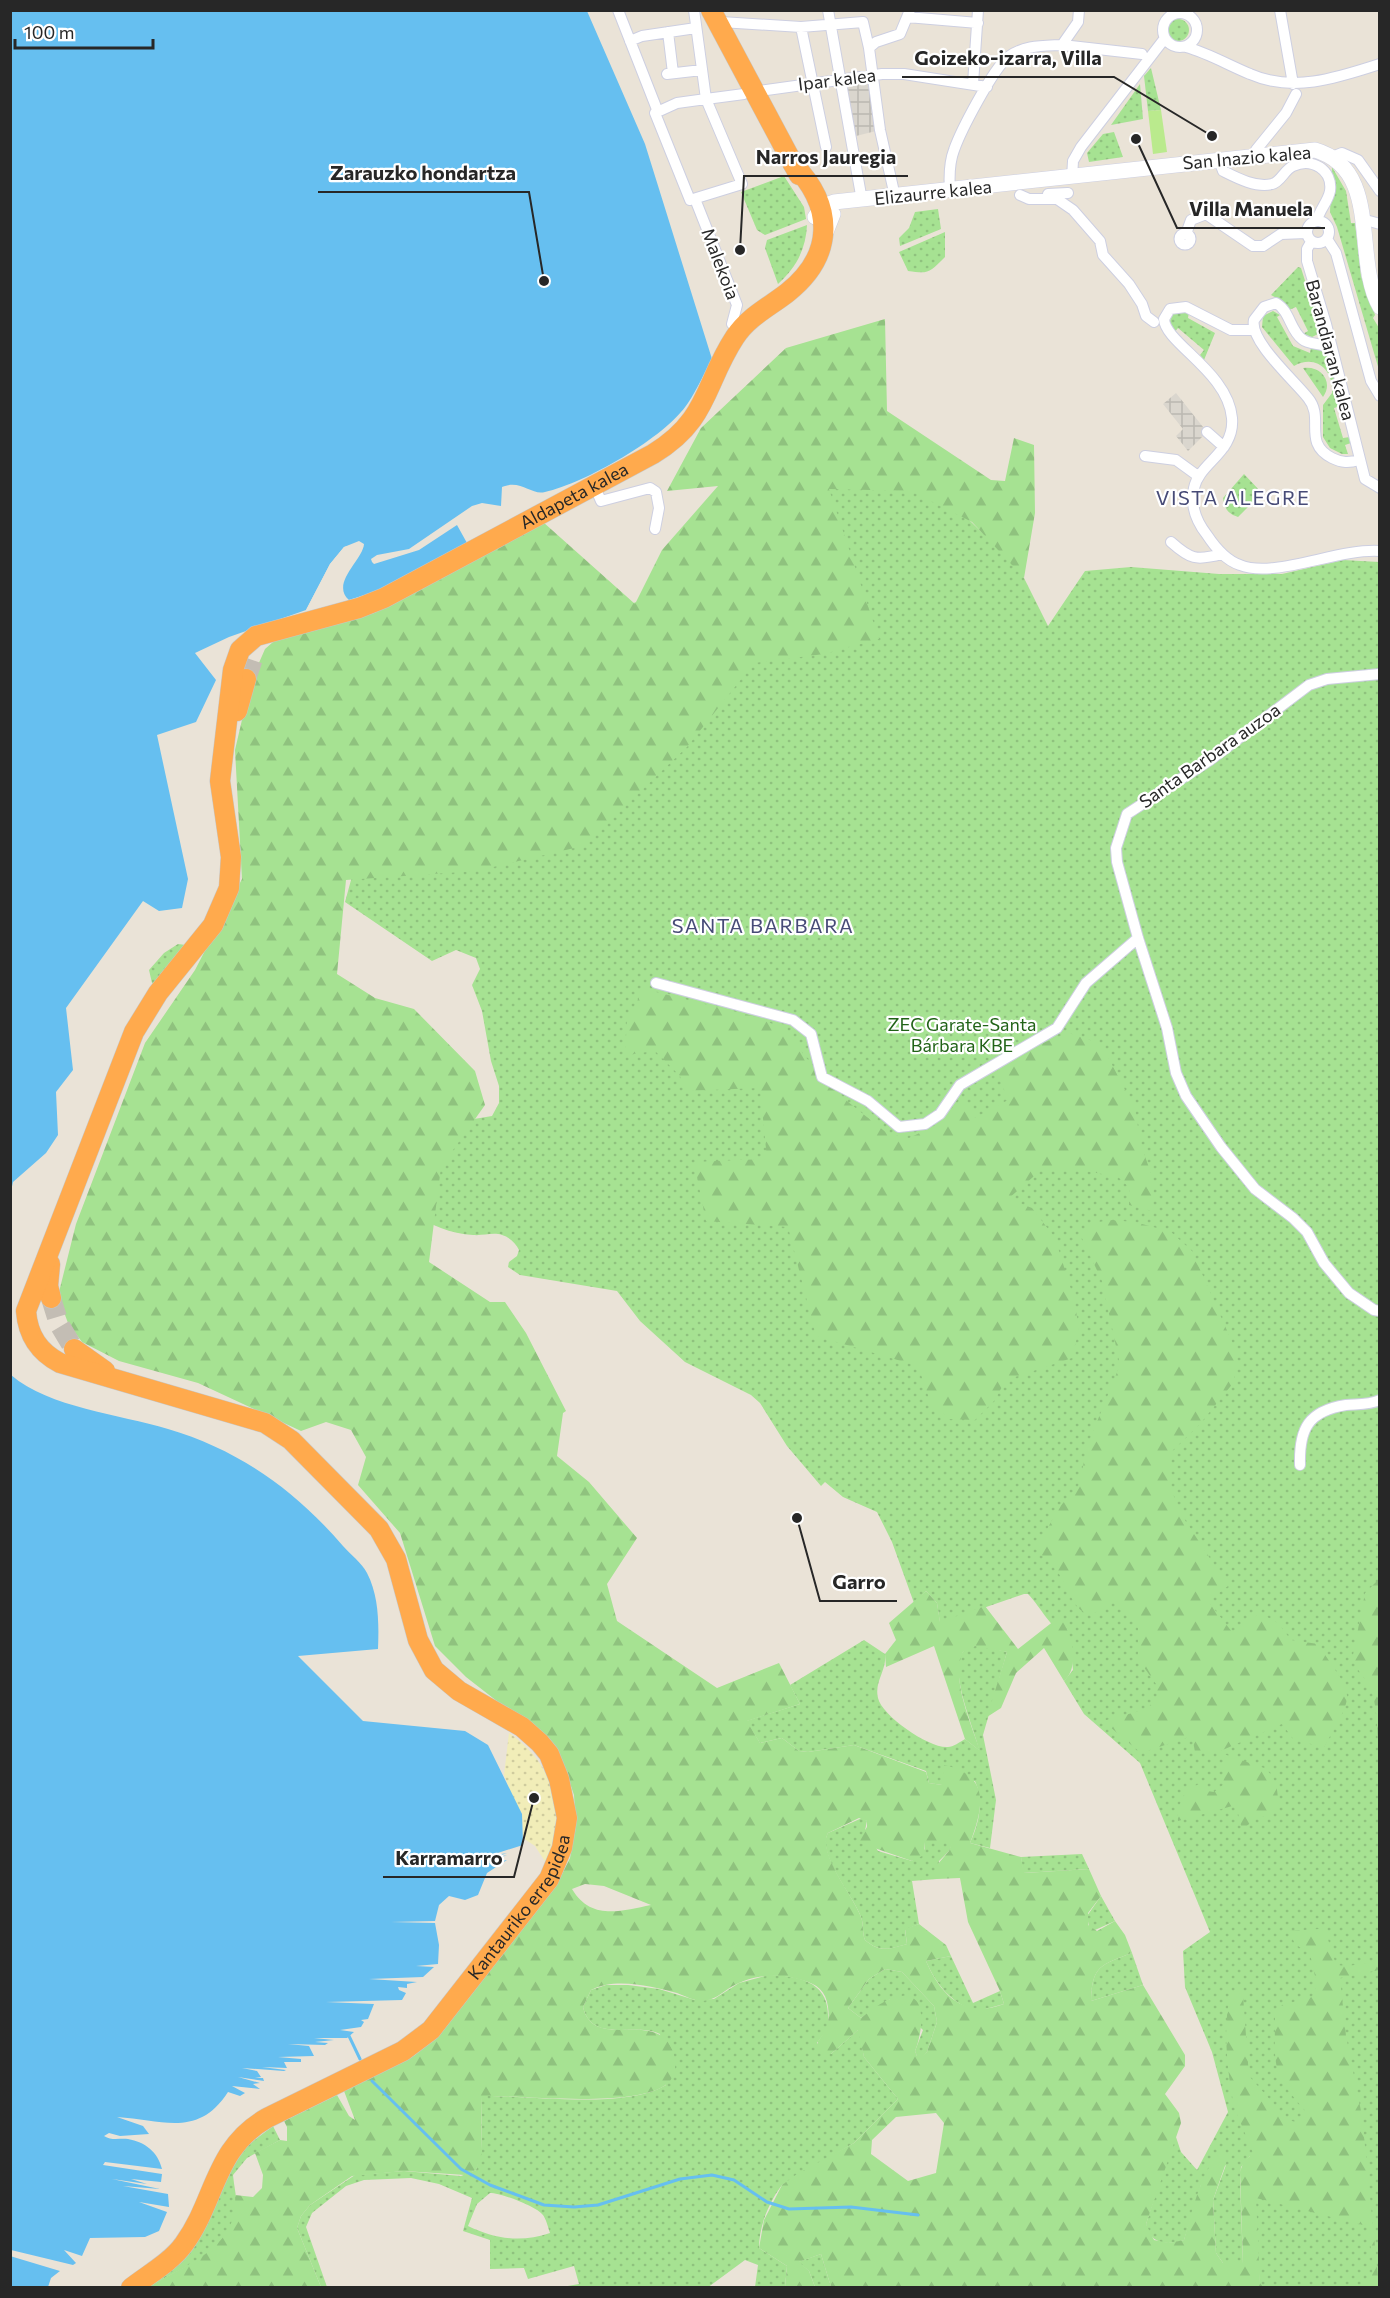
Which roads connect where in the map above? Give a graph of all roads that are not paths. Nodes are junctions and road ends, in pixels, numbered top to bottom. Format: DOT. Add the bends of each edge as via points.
graph roads {
  1 [pos="618,10"];
  2 [pos="694,10"];
  3 [pos="828,10"];
  4 [pos="978,10"];
  5 [pos="1079,10"];
  6 [pos="1160,10"];
  7 [pos="1282,11"];
  8 [pos="908,14"];
  9 [pos="716,16"];
  10 [pos="1195,16"];
  11 [pos="978,23"];
  12 [pos="1164,24"];
  13 [pos="830,25"];
  14 [pos="801,27"];
  15 [pos="696,28"];
  16 [pos="668,32"];
  17 [pos="1196,36"];
  18 [pos="630,41"];
  19 [pos="1168,42"];
  20 [pos="1062,45"];
  21 [pos="1186,47"];
  22 [pos="869,48"];
  23 [pos="1206,54"];
  24 [pos="1147,55"];
  25 [pos="1380,64"];
  26 [pos="702,70"];
  27 [pos="871,75"];
  28 [pos="840,78"];
  29 [pos="811,82"];
  30 [pos="973,84"];
  31 [pos="987,87"];
  32 [pos="1294,89"];
  33 [pos="759,91"];
  34 [pos="744,94"];
  35 [pos="706,99"];
  36 [pos="658,112"];
  37 [pos="826,147"];
  38 [pos="1256,150"];
  39 [pos="1332,157"];
  40 [pos="1219,160"];
  41 [pos="800,172"];
  42 [pos="1070,186"];
  43 [pos="1019,190"];
  44 [pos="950,191"];
  45 [pos="1380,191"];
  46 [pos="894,192"];
  47 [pos="697,204"];
  48 [pos="831,211"];
  49 [pos="1362,219"];
  50 [pos="1317,221"];
  51 [pos="1380,224"];
  52 [pos="1186,234"];
  53 [pos="1309,238"];
  54 [pos="1327,239"];
  55 [pos="1380,307"];
  56 [pos="1154,322"];
  57 [pos="732,324"];
  58 [pos="1326,324"];
  59 [pos="1253,330"];
  60 [pos="1315,342"];
  61 [pos="1332,352"];
  62 [pos="1369,371"];
  63 [pos="1380,382"];
  64 [pos="1380,396"];
  65 [pos="1207,432"];
  66 [pos="1224,447"];
  67 [pos="1145,456"];
  68 [pos="1359,460"];
  69 [pos="1198,476"];
  70 [pos="594,485"];
  71 [pos="1380,488"];
  72 [pos="655,529"];
  73 [pos="1171,542"];
  74 [pos="1380,551"];
  75 [pos="1222,554"];
  76 [pos="278,629"];
  77 [pos="255,653"];
  78 [pos="1380,674"];
  79 [pos="246,679"];
  80 [pos="222,759"];
  81 [pos="1137,938"];
  82 [pos="656,983"];
  83 [pos="52,1241"];
  84 [pos="51,1298"];
  85 [pos="1380,1311"];
  86 [pos="74,1349"];
  87 [pos="115,1377"];
  88 [pos="1380,1400"];
  89 [pos="1300,1465"];
  90 [pos="131,2288"];
  1 -- 18 [label="street"];
  2 -- 15 [label="street"];
  3 -- 13 [label="street"];
  4 -- 11 [label="street"];
  5 -- 20 [label="street" via="1078,22"];
  6 -- 12 [label="street"];
  7 -- 32 [label="street"];
  8 -- 11 [label="street"];
  8 -- 22 [label="street" via="900,34"];
  9 -- 14 [label="street"];
  9 -- 41 [label="highway"];
  10 -- 12 [label="street" via="1176,14"];
  10 -- 17 [label="street"];
  11 -- 30 [label="street"];
  12 -- 19 [label="street"];
  13 -- 14 [label="street"];
  13 -- 22 [label="street" via="863,22"];
  13 -- 28 [label="street"];
  14 -- 29 [label="street"];
  15 -- 16 [label="street"];
  15 -- 26 [label="street"];
  16 -- 18 [label="street"];
  16 -- 26 [label="street" via="670,74"];
  17 -- 21 [label="street"];
  17 -- 23 [label="street"];
  18 -- 36 [label="street"];
  19 -- 21 [label="street"];
  19 -- 24 [label="street"];
  20 -- 24 [label="street"];
  20 -- 31 [label="street" via="1022,49 1007,58"];
  21 -- 23 [label="street"];
  22 -- 27 [label="street"];
  23 -- 32 [label="street"];
  24 -- 42 [label="street" via="1081,147 1073,161"];
  25 -- 32 [label="street"];
  26 -- 35 [label="street"];
  27 -- 28 [label="street, Ipar kalea"];
  27 -- 30 [label="street, Ipar kalea" via="904,74"];
  27 -- 46 [label="street"];
  28 -- 29 [label="street, Ipar kalea"];
  28 -- 48 [label="street"];
  29 -- 33 [label="street, Ipar kalea"];
  29 -- 37 [label="street"];
  30 -- 31 [label="street, Ipar kalea"];
  31 -- 44 [label="street" via="954,149"];
  32 -- 38 [label="street" via="1286,113"];
  34 -- 35 [label="street"];
  35 -- 36 [label="street" via="677,103"];
  35 -- 36 [label="street" via="742,184 716,194 712,191 690,200 655,113"];
  39 -- 40 [label="main road, San Inazio kalea" via="1316,150"];
  39 -- 45 [label="street" via="1342,153 1358,160"];
  39 -- 49 [label="main road" via="1353,180"];
  40 -- 42 [label="main road, San Inazio kalea"];
  40 -- 50 [label="street" via="1223,171 1258,184 1278,181 1293,166 1314,164 1323,168 1330,188"];
  41 -- 48 [label="main road"];
  41 -- 48 [label="highway" via="810,201"];
  42 -- 43 [label="main road, San Inazio kalea"];
  43 -- 44 [label="main road, Elizaurre kalea"];
  43 -- 56 [label="street" via="1029,199 1057,199 1073,210 1100,241 1103,255 1129,284 1146,316"];
  44 -- 48 [label="main road, Elizaurre kalea"];
  47 -- 57 [label="street, Malekoia" via="737,305"];
  48 -- 70 [label="highway, Aldapeta kalea" via="817,260 803,279 742,328 699,412 684,430 653,454"];
  49 -- 51 [label="street"];
  49 -- 55 [label="main road" via="1368,274"];
  50 -- 53 [label="street" via="1310,224"];
  50 -- 54 [label="street" via="1329,228"];
  52 -- 53 [label="street" via="1191,220 1201,214 1211,216 1256,247 1281,234"];
  53 -- 54 [label="street" via="1318,244"];
  53 -- 58 [label="street, Barandiaran kalea" via="1307,261"];
  54 -- 62 [label="street" via="1336,253"];
  58 -- 60 [label="street"];
  58 -- 61 [label="street, Barandiaran kalea"];
  59 -- 60 [label="street" via="1259,312 1267,304 1276,303 1284,309 1300,337"];
  59 -- 66 [label="street" via="1231,330 1182,306 1170,309 1164,319 1167,331 1202,363 1228,402 1232,426"];
  59 -- 68 [label="street" via="1312,403 1315,438 1322,452 1341,462"];
  60 -- 61 [label="street"];
  61 -- 68 [label="street, Barandiaran kalea"];
  62 -- 63 [label="street"];
  62 -- 64 [label="street"];
  65 -- 66 [label="street"];
  66 -- 69 [label="street"];
  67 -- 69 [label="street" via="1176,460"];
  68 -- 71 [label="street, Barandiaran kalea" via="1365,479"];
  69 -- 75 [label="street" via="1194,488 1196,521"];
  70 -- 72 [label="street" via="601,501 650,488 656,492 659,508"];
  70 -- 76 [label="highway, Aldapeta kalea" via="384,598"];
  73 -- 75 [label="street" via="1188,558"];
  74 -- 75 [label="street" via="1346,552 1286,566 1251,568"];
  76 -- 77 [label="highway" via="263,639"];
  76 -- 80 [label="highway, Aldapeta kalea" via="256,636 237,656"];
  78 -- 81 [label="street, Santa Barbara auzoa" via="1327,679 1309,685 1210,760 1126,814 1116,848"];
  79 -- 80 [label="highway"];
  80 -- 83 [label="highway" via="220,788 231,874 225,902 213,925 158,993 134,1032"];
  81 -- 82 [label="street" via="1086,983 1057,1028 960,1084 940,1114 925,1124 899,1127 868,1101 822,1077 811,1034 793,1020"];
  81 -- 85 [label="street, Santa Barbara auzoa" via="1186,1096 1255,1189 1306,1232 1324,1263 1349,1293"];
  83 -- 84 [label="highway" via="48,1286"];
  83 -- 87 [label="highway" via="26,1311 32,1335 42,1351 60,1363"];
  86 -- 87 [label="highway"];
  87 -- 90 [label="highway, Kantauriko errepidea" via="265,1423 291,1440 379,1529 396,1559 418,1640 434,1670 459,1691 522,1727 549,1754 564,1795 567,1818 562,1848 549,1879 436,2025 402,2051 248,2131 225,2159 184,2244"];
  88 -- 89 [label="street" via="1328,1409 1316,1415 1302,1433"];
}
